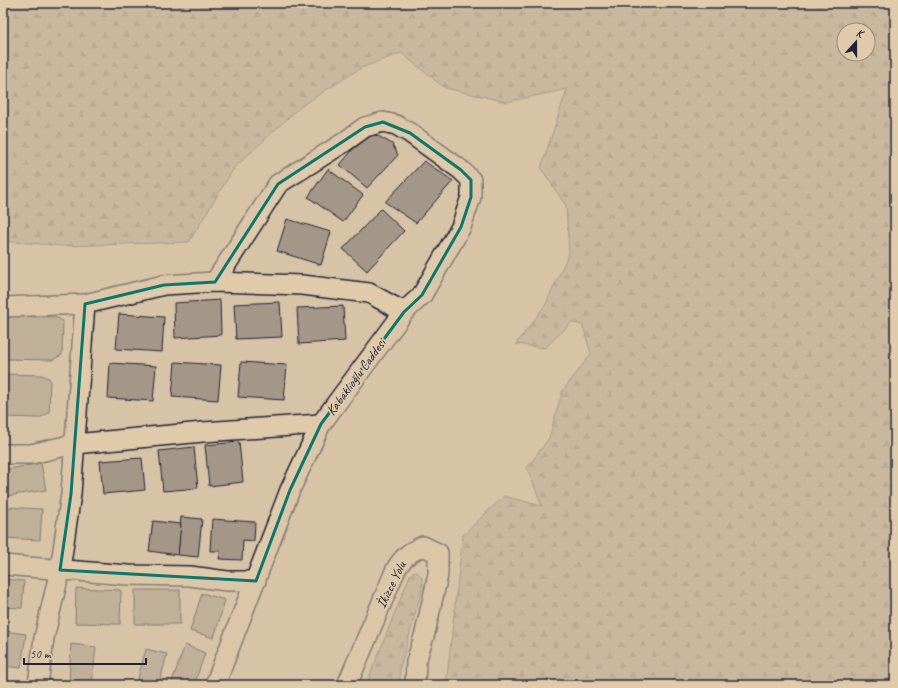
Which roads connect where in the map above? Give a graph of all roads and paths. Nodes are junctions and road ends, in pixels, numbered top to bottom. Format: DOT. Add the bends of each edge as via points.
graph roads {
  1 [pos="215,282"];
  2 [pos="85,304"];
  3 [pos="3,307"];
  4 [pos="404,312"];
  5 [pos="321,424"];
  6 [pos="74,444"];
  7 [pos="3,454"];
  8 [pos="3,565"];
  9 [pos="60,570"];
  10 [pos="256,581"];
  11 [pos="38,685"];
  12 [pos="215,685"];
  13 [pos="347,685"];
  14 [pos="415,685"];
  1 -- 2 [label="street" via="164,285"];
  1 -- 4 [label="street" via="302,285 368,293"];
  1 -- 4 [label="street, Kabaklıoğlu Caddesi" via="278,184 365,127 383,122 396,125 410,133 471,180 471,198 461,227 422,295"];
  2 -- 3 [label="street"];
  2 -- 6 [label="street"];
  4 -- 5 [label="street, Kabaklıoğlu Caddesi"];
  5 -- 6 [label="street"];
  5 -- 10 [label="street, Kabaklıoğlu Caddesi" via="290,490"];
  6 -- 7 [label="street" via="31,454"];
  6 -- 9 [label="street" via="71,494"];
  8 -- 9 [label="street"];
  9 -- 10 [label="street"];
  9 -- 11 [label="street" via="44,638"];
  10 -- 12 [label="street, Kabaklıoğlu Caddesi"];
  13 -- 14 [label="street, İkizce Yolu" via="396,569 409,553 424,546 438,553 438,575 416,662"];
}
